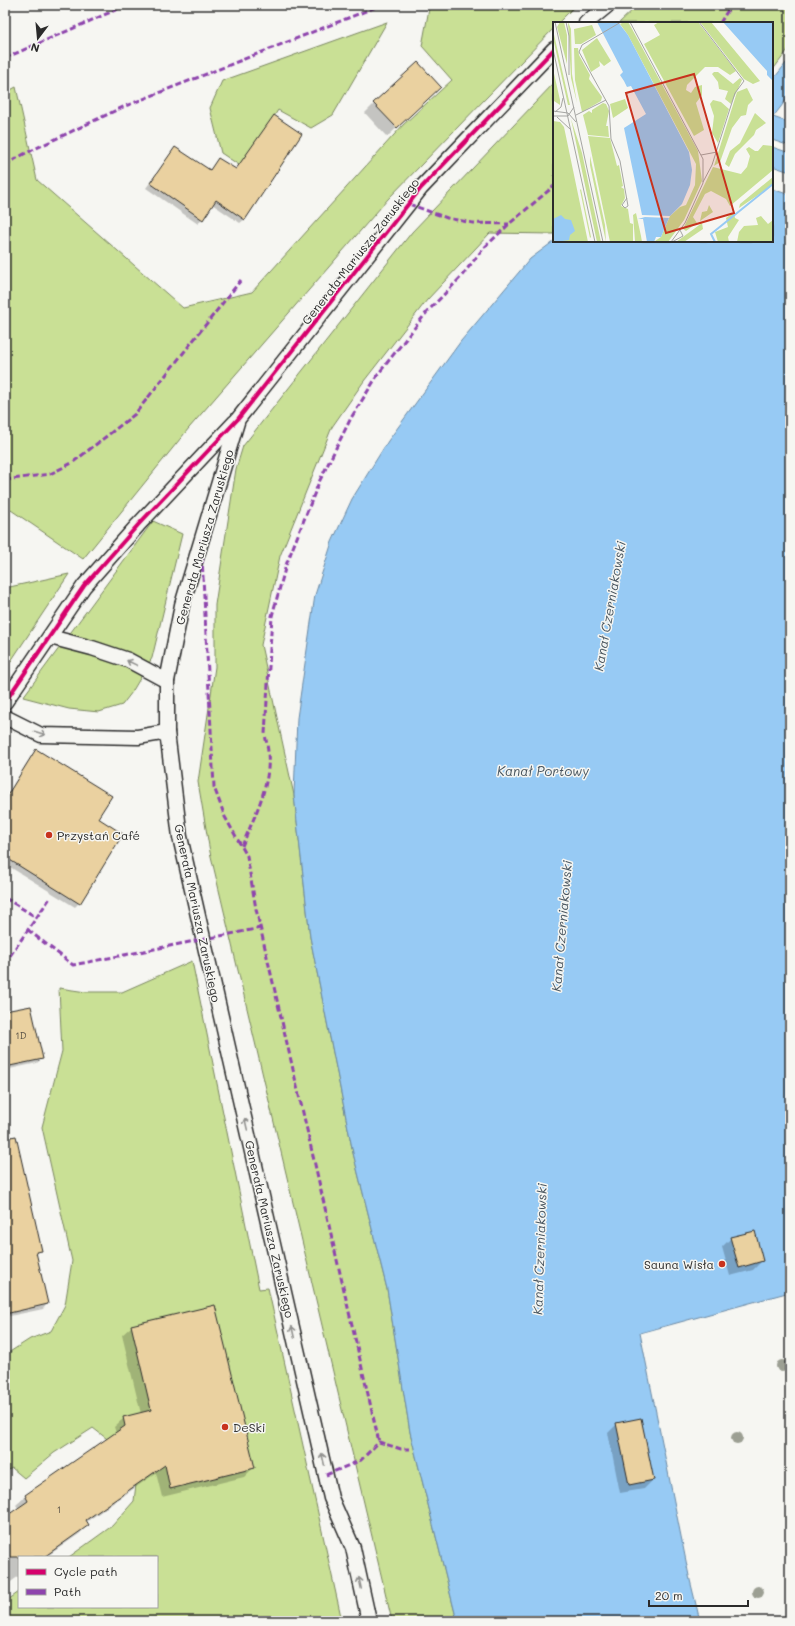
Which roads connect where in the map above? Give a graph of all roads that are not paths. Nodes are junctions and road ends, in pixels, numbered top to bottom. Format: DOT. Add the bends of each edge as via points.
graph roads {
  1 [pos="608,5"];
  2 [pos="587,22"];
  3 [pos="553,50"];
  4 [pos="238,419"];
  5 [pos="50,638"];
  6 [pos="167,681"];
  7 [pos="5,702"];
  8 [pos="5,717"];
  9 [pos="167,732"];
  10 [pos="369,1621"];
  1 -- 2 [label="lane"];
  3 -- 4 [label="lane, Generała Mariusza Zaruskiego" via="421,188"];
  4 -- 5 [label="lane" via="84,586"];
  4 -- 6 [label="lane, Generała Mariusza Zaruskiego" via="182,605"];
  6 -- 5 [label="lane, one-way" via="128,660"];
  5 -- 7 [label="lane"];
  6 -- 9 [label="lane, Generała Mariusza Zaruskiego"];
  8 -- 9 [label="lane, one-way" via="42,735 138,737"];
  10 -- 9 [label="lane, Generała Mariusza Zaruskiego, one-way" via="353,1548 331,1498 180,837"];
}
